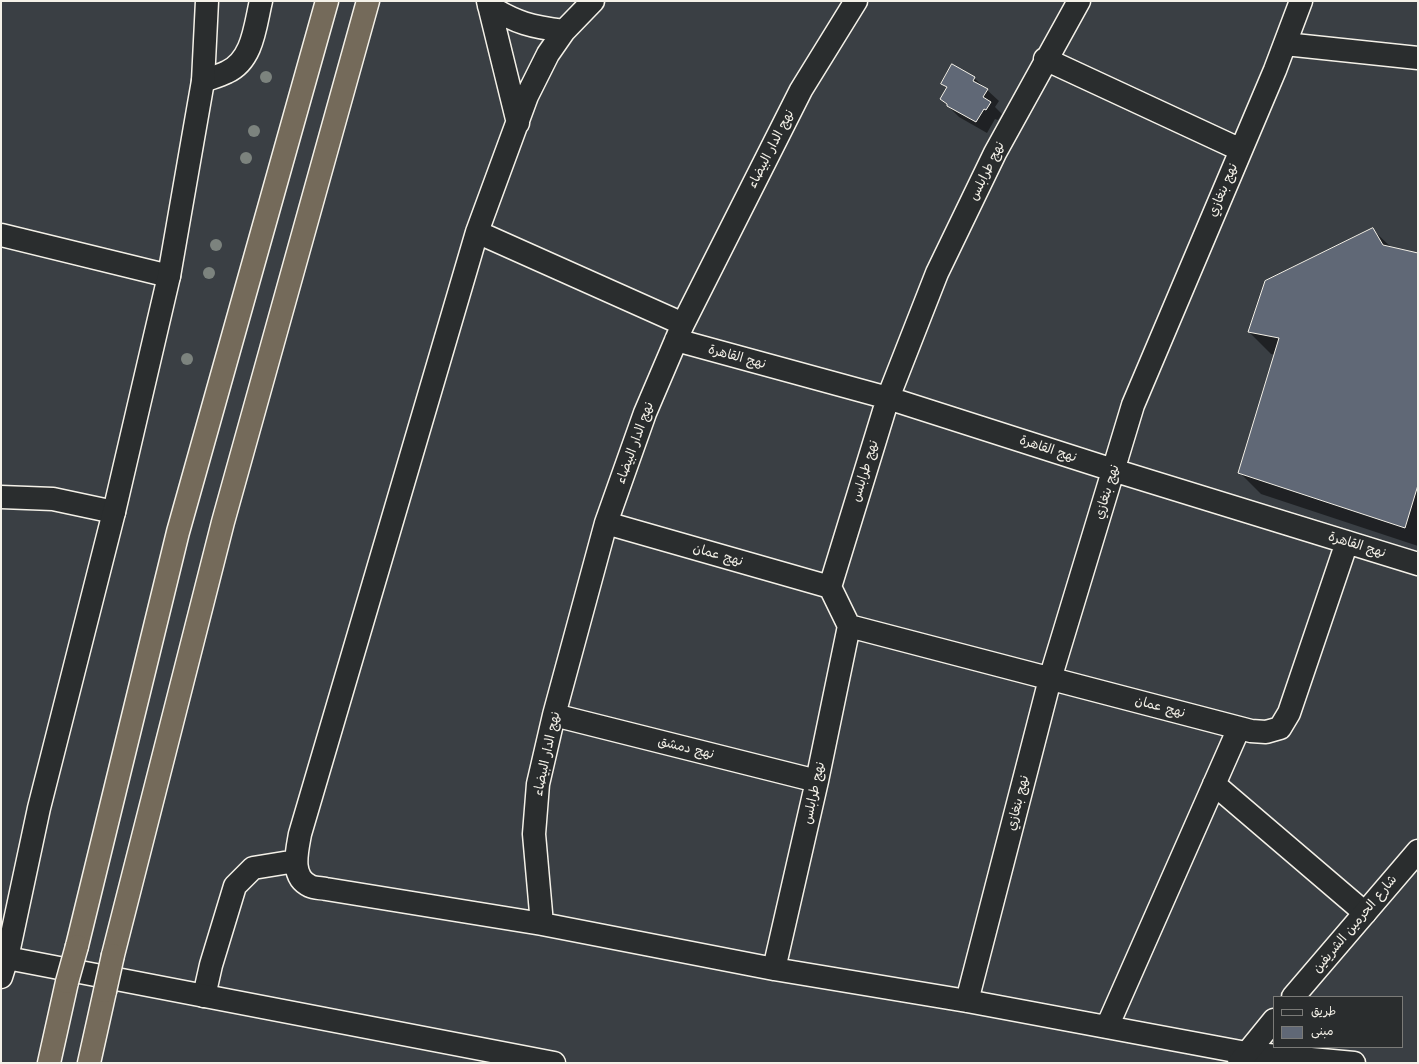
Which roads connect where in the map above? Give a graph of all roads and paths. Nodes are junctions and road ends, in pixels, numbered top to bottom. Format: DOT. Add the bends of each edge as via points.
graph roads {
  1 [pos="207,1"];
  2 [pos="261,1"];
  3 [pos="327,1"];
  4 [pos="368,1"];
  5 [pos="593,1"];
  6 [pos="856,1"];
  7 [pos="1078,1"];
  8 [pos="1301,1"];
  9 [pos="488,3"];
  10 [pos="564,30"];
  11 [pos="1285,44"];
  12 [pos="1418,58"];
  13 [pos="1045,59"];
  14 [pos="203,81"];
  15 [pos="518,123"];
  16 [pos="1240,150"];
  17 [pos="478,232"];
  18 [pos="1,235"];
  19 [pos="169,276"];
  20 [pos="679,332"];
  21 [pos="888,398"];
  22 [pos="1113,470"];
  23 [pos="1,497"];
  24 [pos="114,512"];
  25 [pos="606,523"];
  26 [pos="1348,542"];
  27 [pos="1418,564"];
  28 [pos="830,586"];
  29 [pos="849,626"];
  30 [pos="1050,679"];
  31 [pos="554,715"];
  32 [pos="1239,728"];
  33 [pos="817,780"];
  34 [pos="1214,784"];
  35 [pos="1418,850"];
  36 [pos="296,862"];
  37 [pos="1365,913"];
  38 [pos="542,924"];
  39 [pos="4,968"];
  40 [pos="774,970"];
  41 [pos="204,996"];
  42 [pos="1294,996"];
  43 [pos="967,1001"];
  44 [pos="1273,1021"];
  45 [pos="1107,1027"];
  46 [pos="1243,1058"];
  47 [pos="49,1063"];
  48 [pos="89,1063"];
  49 [pos="554,1063"];
  50 [pos="1354,1063"];
  1 -- 14 [label="street"];
  2 -- 14 [label="street" via="248,51 242,60 227,72"];
  3 -- 47 [label="highway, bridge" via="178,532"];
  4 -- 48 [label="highway, bridge" via="223,522 113,955"];
  5 -- 10 [label="street"];
  6 -- 20 [label="street, نهج الدار البيضاء" via="801,90"];
  7 -- 13 [label="street, نهج طرابلس"];
  8 -- 11 [label="street, نهج بنغازي"];
  9 -- 10 [label="street" via="510,19 525,25"];
  9 -- 15 [label="street"];
  10 -- 15 [label="street" via="548,54 527,96"];
  11 -- 12 [label="street"];
  11 -- 16 [label="street, نهج بنغازي"];
  13 -- 16 [label="street"];
  13 -- 21 [label="street, نهج طرابلس" via="995,153 937,273"];
  14 -- 19 [label="street"];
  15 -- 17 [label="street"];
  16 -- 22 [label="street, نهج بنغازي" via="1144,376"];
  17 -- 20 [label="street, نهج القاهرة"];
  17 -- 36 [label="street" via="300,834"];
  18 -- 19 [label="street"];
  19 -- 24 [label="street"];
  20 -- 21 [label="street, نهج القاهرة"];
  20 -- 25 [label="street, نهج الدار البيضاء" via="645,413"];
  21 -- 22 [label="street, نهج القاهرة"];
  21 -- 28 [label="street, نهج طرابلس"];
  22 -- 26 [label="street, نهج القاهرة"];
  22 -- 30 [label="street, نهج بنغازي"];
  23 -- 24 [label="street" via="53,499"];
  24 -- 39 [label="street" via="39,808"];
  25 -- 28 [label="street, نهج عمان"];
  25 -- 31 [label="street, نهج الدار البيضاء"];
  26 -- 27 [label="street, نهج القاهرة"];
  26 -- 32 [label="street, نهج عمان" via="1289,713 1280,728 1266,732"];
  28 -- 29 [label="street"];
  29 -- 30 [label="street, نهج عمان"];
  29 -- 33 [label="street, نهج طرابلس"];
  30 -- 32 [label="street, نهج عمان"];
  30 -- 43 [label="street, نهج بنغازي"];
  31 -- 33 [label="street, نهج دمشق"];
  31 -- 38 [label="street, نهج الدار البيضاء" via="538,784 534,834"];
  32 -- 34 [label="street"];
  33 -- 40 [label="street, نهج طرابلس"];
  34 -- 37 [label="street"];
  34 -- 45 [label="street"];
  35 -- 37 [label="street, شارع الحرمين الشريفين"];
  36 -- 38 [label="street" via="300,878 310,886"];
  36 -- 41 [label="street" via="253,868 235,886 210,965"];
  37 -- 42 [label="street, شارع الحرمين الشريفين"];
  38 -- 40 [label="street"];
  39 -- 41 [label="street"];
  40 -- 43 [label="street"];
  41 -- 49 [label="street"];
  43 -- 45 [label="street"];
  44 -- 46 [label="street"];
  45 -- 46 [label="street"];
  46 -- 50 [label="street"];
}
